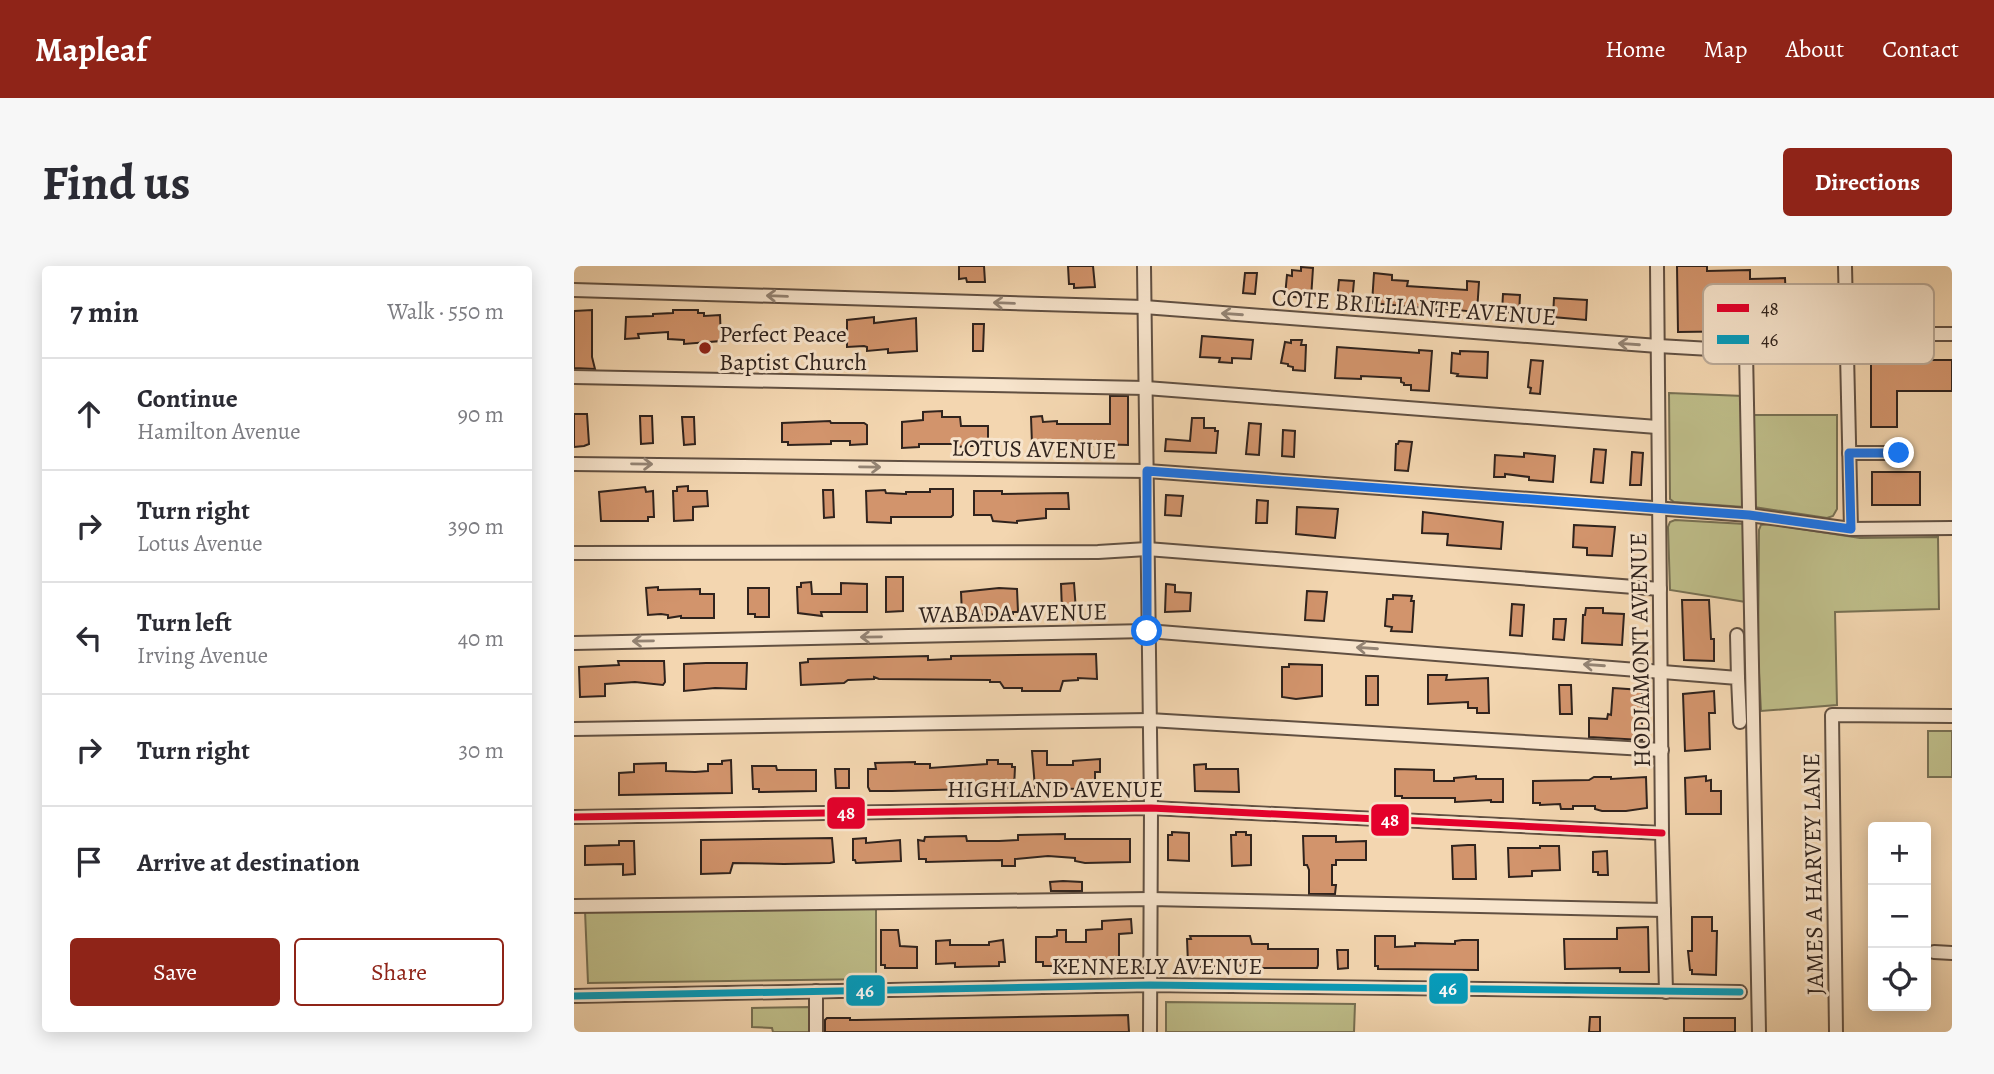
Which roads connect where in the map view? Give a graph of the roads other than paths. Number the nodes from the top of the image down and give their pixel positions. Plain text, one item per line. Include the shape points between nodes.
1 (1144, 266) edge
2 (1657, 266) edge
3 (1845, 266) edge
4 (1845, 284) edge
5 (574, 290) edge
6 (1144, 307) junction
7 (1934, 334) edge
8 (1952, 334) edge
9 (1658, 346) junction
10 (1703, 349) edge
11 (1746, 364) edge
12 (1847, 364) edge
13 (574, 377) edge
14 (1146, 388) junction
15 (1657, 427) junction
16 (1849, 453) junction
17 (1899, 453) dead end
18 (574, 464) edge
19 (1147, 471) junction
20 (1659, 508) junction
21 (1749, 515) junction
22 (1952, 528) edge
23 (1851, 529) junction
24 (1147, 549) junction
25 (574, 553) edge
26 (1660, 589) junction
27 (1147, 631) junction
28 (1737, 635) dead end
29 (574, 643) edge
30 (1662, 670) junction
31 (1738, 678) junction
32 (1952, 716) edge
33 (1149, 720) junction
34 (1740, 722) dead end
35 (574, 729) edge
36 (1662, 750) junction
37 (1151, 808) junction
38 (574, 817) edge
39 (1662, 832) junction
40 (1150, 899) junction
41 (574, 906) edge
42 (1664, 909) junction
43 (1934, 952) dead end
44 (1952, 953) edge
45 (1150, 985) junction
46 (816, 991) junction
47 (1666, 992) junction
48 (1740, 992) dead end
49 (574, 996) edge
50 (816, 1032) edge
51 (1150, 1032) edge
52 (1759, 1032) edge
53 (1836, 1032) edge

1 - 6 street
2 - 9 street, HODIAMONT AVENUE
3 - 4 street
6 -> 5 street, COTE BRILLIANTE AVENUE
9 -> 6 street, COTE BRILLIANTE AVENUE
6 - 14 street
7 - 8 street
9 - 10 street, COTE BRILLIANTE AVENUE
9 - 15 street, HODIAMONT AVENUE
11 - 21 street, COTE BRILLIANTE AVENUE
12 - 16 street
13 - 14 street
14 - 15 street
14 - 19 street
15 - 20 street, HODIAMONT AVENUE
16 - 17 street
16 - 23 street
18 -> 19 street, LOTUS AVENUE
19 - 20 street, LOTUS AVENUE
19 - 24 street
20 - 21 street, LOTUS AVENUE
20 - 26 street, HODIAMONT AVENUE
21 - 23 street, LOTUS AVENUE
21 - 52 street
22 - 23 street, LOTUS AVENUE
24 - 25 street
24 - 26 street
24 - 27 street
26 - 30 street, HODIAMONT AVENUE
27 -> 29 street, WABADA AVENUE
30 -> 27 street, WABADA AVENUE
27 - 33 street
28 - 31 street
30 - 31 street, WABADA AVENUE
30 - 36 street, HODIAMONT AVENUE
31 - 34 street
32 - 53 street, JAMES A HARVEY LANE via 1832,716
33 - 35 street
33 - 36 street
33 - 37 street
36 - 39 street, HODIAMONT AVENUE
37 - 38 street, HIGHLAND AVENUE
37 - 39 street, HIGHLAND AVENUE
37 - 40 street
39 - 42 street, HODIAMONT AVENUE
40 - 41 street
40 - 42 street
40 - 45 street
42 - 47 street, HODIAMONT AVENUE
43 - 44 street
45 - 46 street, KENNERLY AVENUE
45 - 47 street, KENNERLY AVENUE
45 - 51 street
46 - 49 street, KENNERLY AVENUE
46 - 50 street
47 - 48 street, KENNERLY AVENUE

